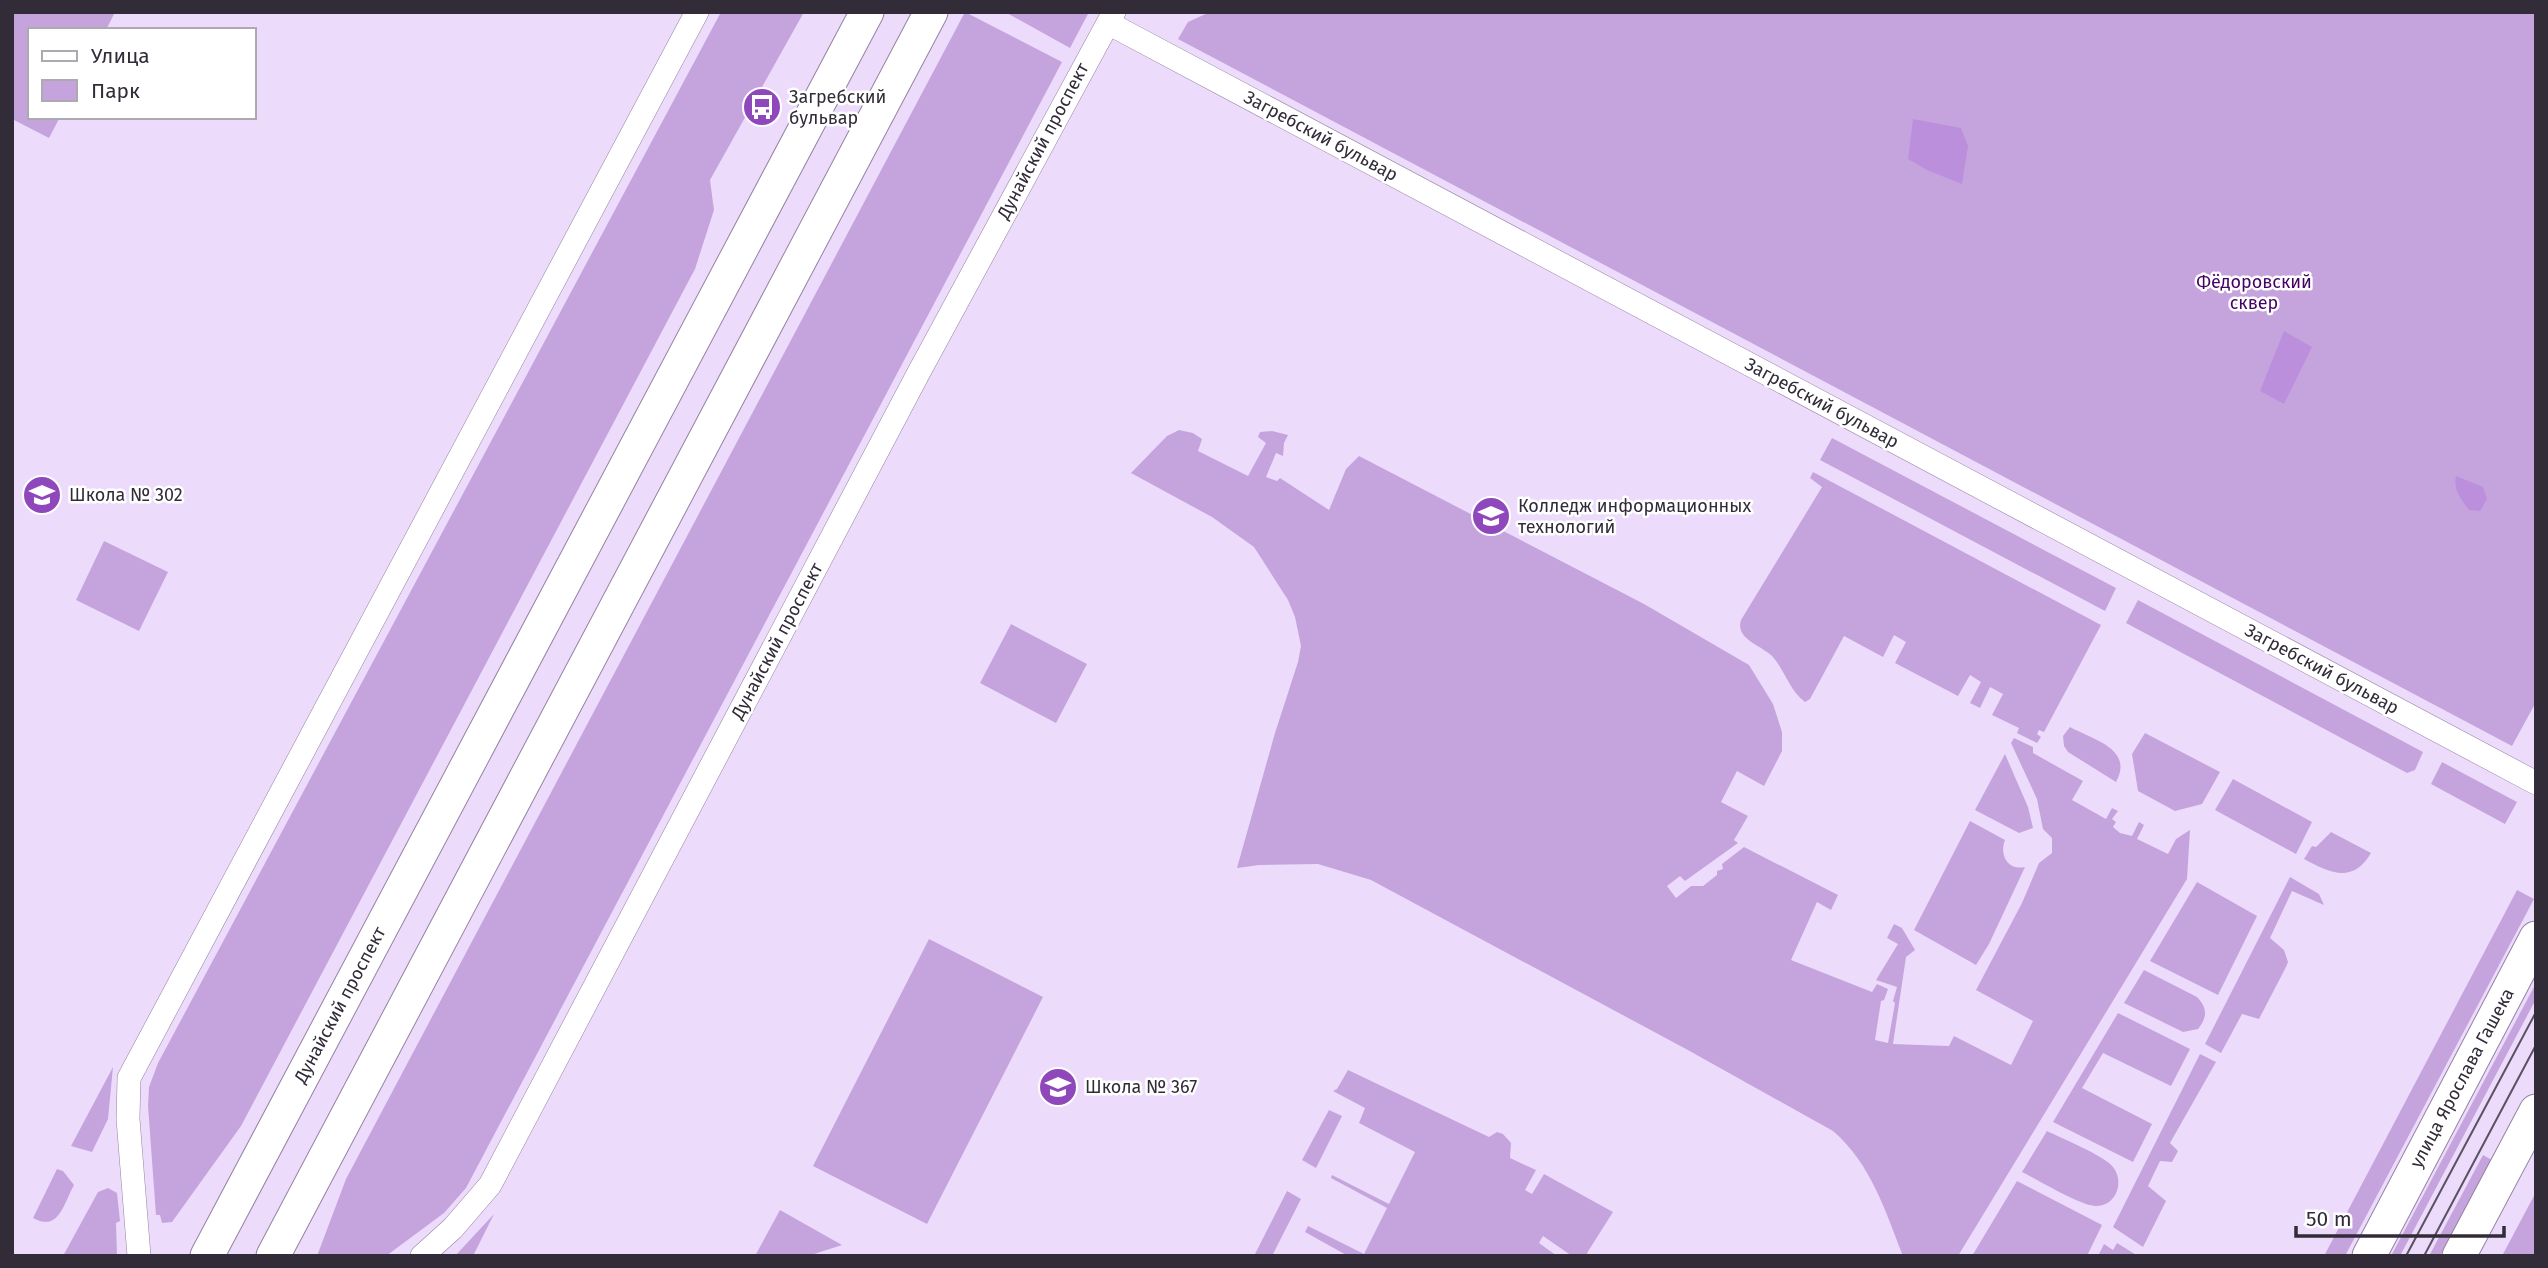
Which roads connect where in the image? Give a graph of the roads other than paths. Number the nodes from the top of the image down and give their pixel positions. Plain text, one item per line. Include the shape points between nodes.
1 (697, 12) edge
2 (867, 12) edge
3 (930, 12) edge
4 (1111, 17) edge
5 (2536, 783) edge
6 (2536, 938) edge
7 (2536, 1111) edge
8 (139, 1256) edge
9 (207, 1256) edge
10 (273, 1256) edge
11 (422, 1256) edge
12 (2369, 1256) edge
13 (2459, 1256) edge

1 - 8 street via 130,1078 128,1119
2 - 9 main road, Дунайский проспект
3 - 10 main road
4 - 5 street, Загребский бульвар
4 - 11 street, Дунайский проспект via 490,1185
6 - 12 main road, улица Ярослава Гашека
7 - 13 main road

